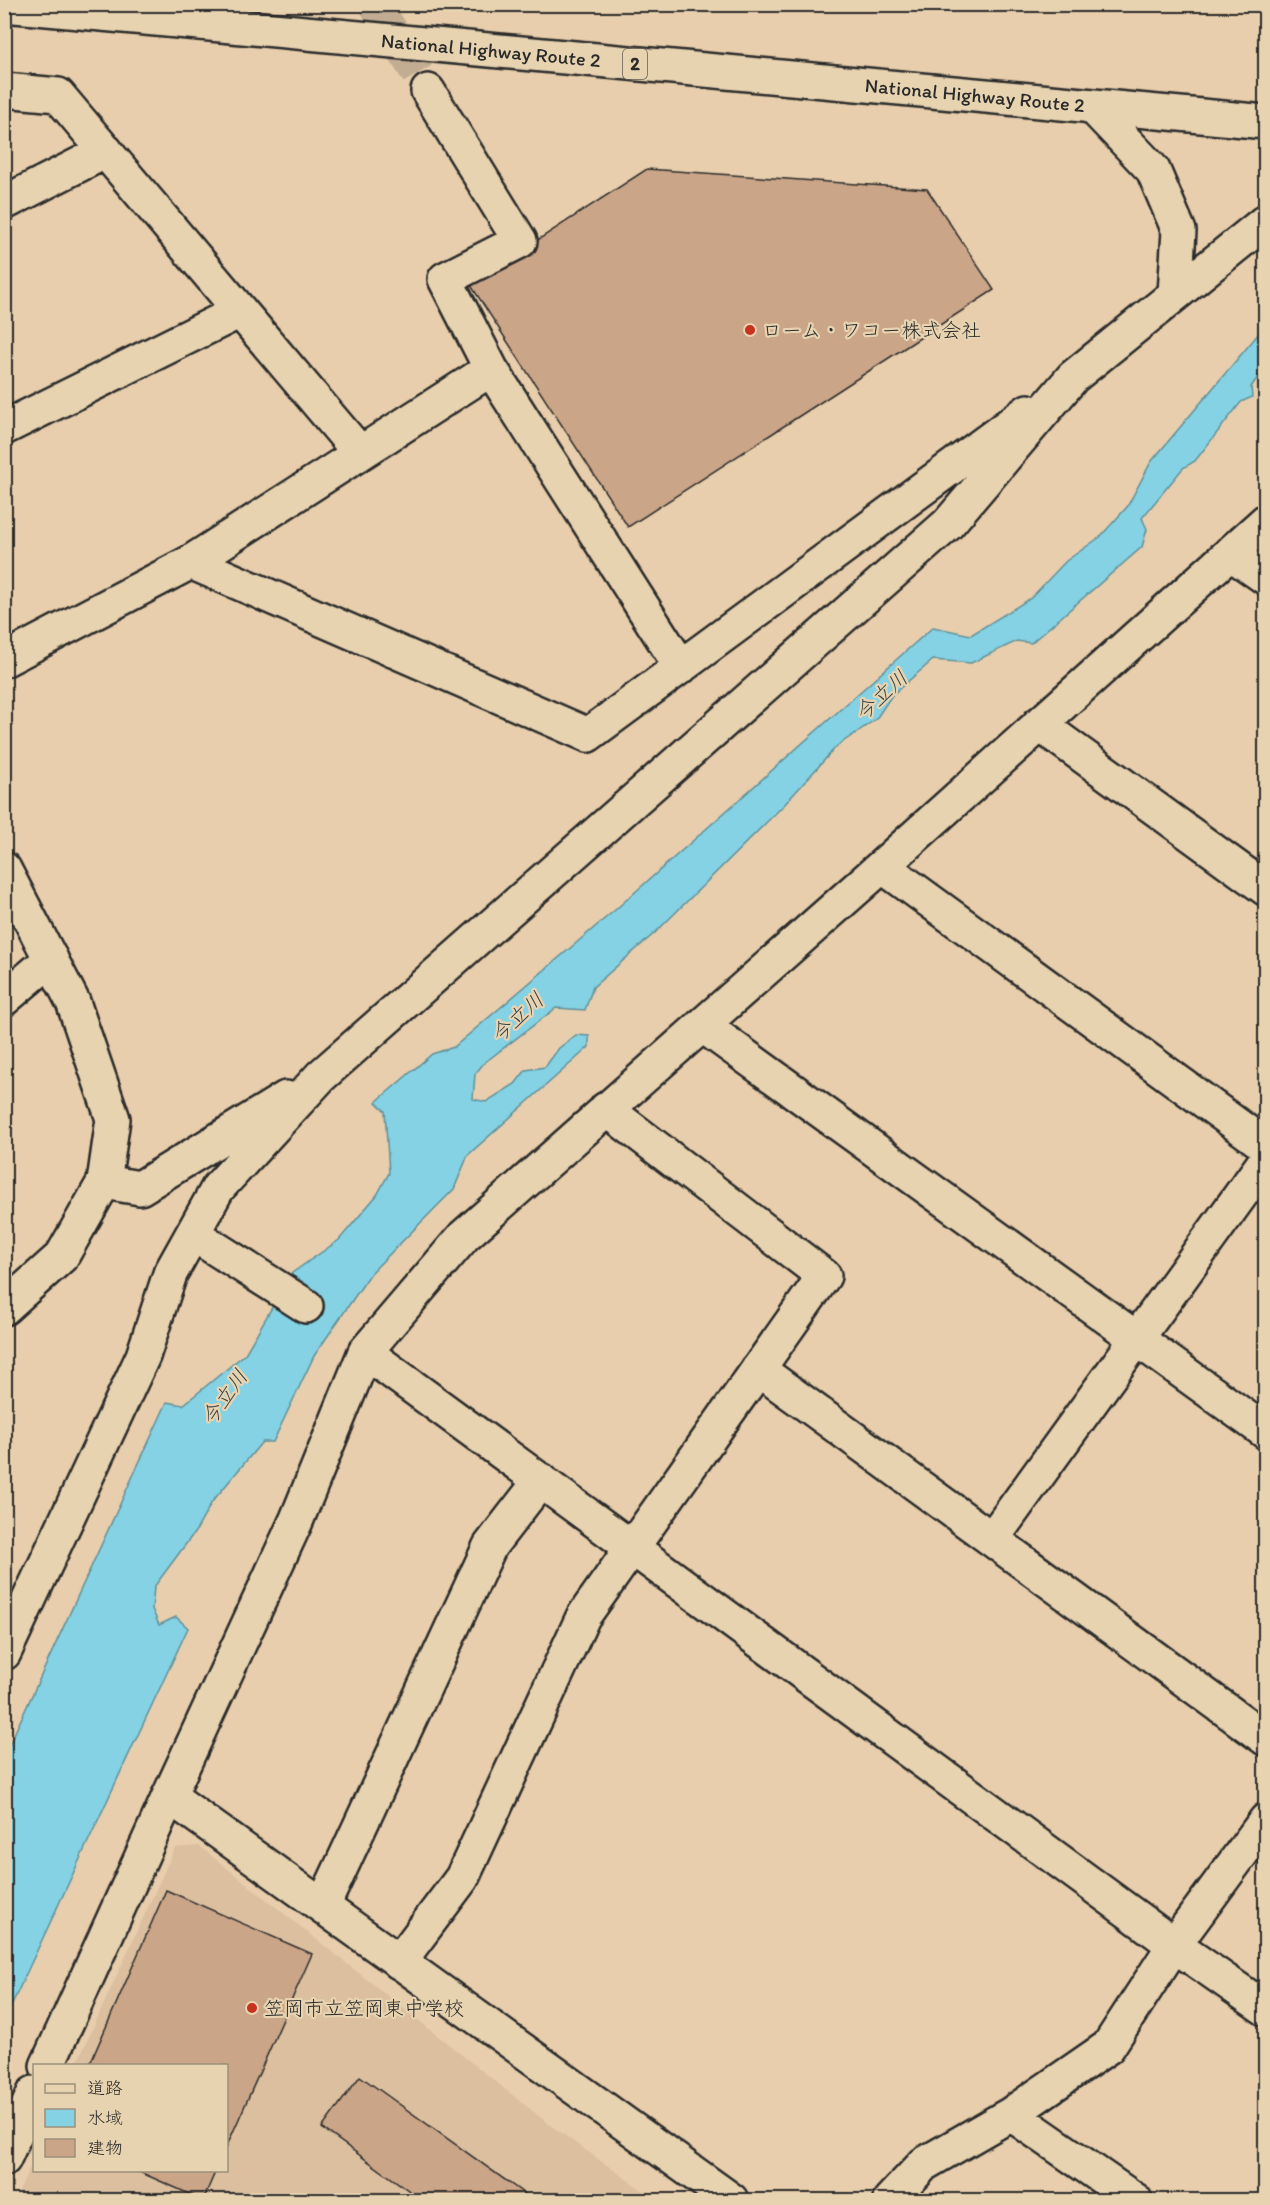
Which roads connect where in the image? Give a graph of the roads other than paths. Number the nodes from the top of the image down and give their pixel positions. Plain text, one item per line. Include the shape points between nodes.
1 (4, 5) edge
2 (4, 90) edge
3 (428, 91) tunnel mouth
4 (1092, 106) junction
5 (1266, 122) edge
6 (106, 151) junction
7 (4, 203) edge
8 (1266, 221) edge
9 (1175, 294) junction
10 (240, 311) junction
11 (491, 369) junction
12 (1073, 378) junction
13 (4, 428) edge
14 (360, 453) junction
15 (1266, 521) edge
16 (1230, 553) junction
17 (191, 562) junction
18 (1266, 578) edge
19 (4, 660) edge
20 (681, 667) junction
21 (1039, 724) junction
22 (882, 866) junction
23 (4, 869) edge
24 (1266, 889) edge
25 (51, 959) junction
26 (4, 999) edge
27 (702, 1025) junction
28 (321, 1076) junction
29 (606, 1110) junction
30 (1266, 1146) edge
31 (1266, 1160) edge
32 (104, 1182) junction
33 (203, 1240) junction
34 (306, 1305) dead end
35 (4, 1308) edge
36 (1137, 1339) junction
37 (365, 1352) junction
38 (758, 1369) junction
39 (1266, 1432) edge
40 (541, 1480) junction
41 (992, 1539) junction
42 (632, 1548) junction
43 (4, 1653) edge
44 (1266, 1739) edge
45 (169, 1796) junction
46 (1266, 1820) edge
47 (323, 1906) junction
48 (1174, 1945) junction
49 (399, 1962) junction
50 (1266, 2009) edge
51 (48, 2064) edge
52 (33, 2095) edge
53 (1011, 2114) junction
54 (4, 2159) edge
55 (731, 2200) edge
56 (890, 2200) edge
57 (1135, 2200) edge

1 - 4 main road, National Highway Route 2 / 2
2 - 6 main road via 58,95
3 - 11 main road via 520,241 445,279
4 - 5 main road, National Highway Route 2 / 2
4 - 9 main road via 1157,179 1179,231
6 - 7 main road
6 - 10 main road
8 - 9 main road
9 - 12 main road
10 - 13 main road
10 - 14 main road
11 - 14 main road
11 - 20 main road
12 - 20 main road
12 - 28 main road via 948,524
14 - 17 main road
15 - 16 main road
16 - 18 main road
16 - 21 main road
17 - 19 main road
17 - 20 main road via 588,735
21 - 22 main road
21 - 24 main road
22 - 27 main road
22 - 30 main road
23 - 25 main road
25 - 26 main road
25 - 32 main road via 73,1002 113,1119
27 - 29 main road
27 - 36 main road
28 - 32 main road via 140,1188
28 - 33 main road via 218,1188
29 - 37 main road via 464,1236
29 - 38 main road via 824,1275
31 - 36 main road
32 - 35 main road via 62,1256
33 - 34 main road
33 - 43 main road via 170,1275 143,1356
36 - 39 main road
36 - 41 main road
37 - 40 main road
37 - 45 main road via 297,1519
38 - 41 main road
38 - 42 main road
40 - 42 main road
40 - 47 main road via 490,1546
41 - 44 main road
42 - 48 main road
42 - 49 main road via 583,1617 462,1878
45 - 47 main road
45 - 51 main road
46 - 48 main road
47 - 49 main road
48 - 50 main road
48 - 53 main road via 1108,2047
49 - 55 main road
52 - 54 main road
53 - 56 main road via 924,2164
53 - 57 main road

